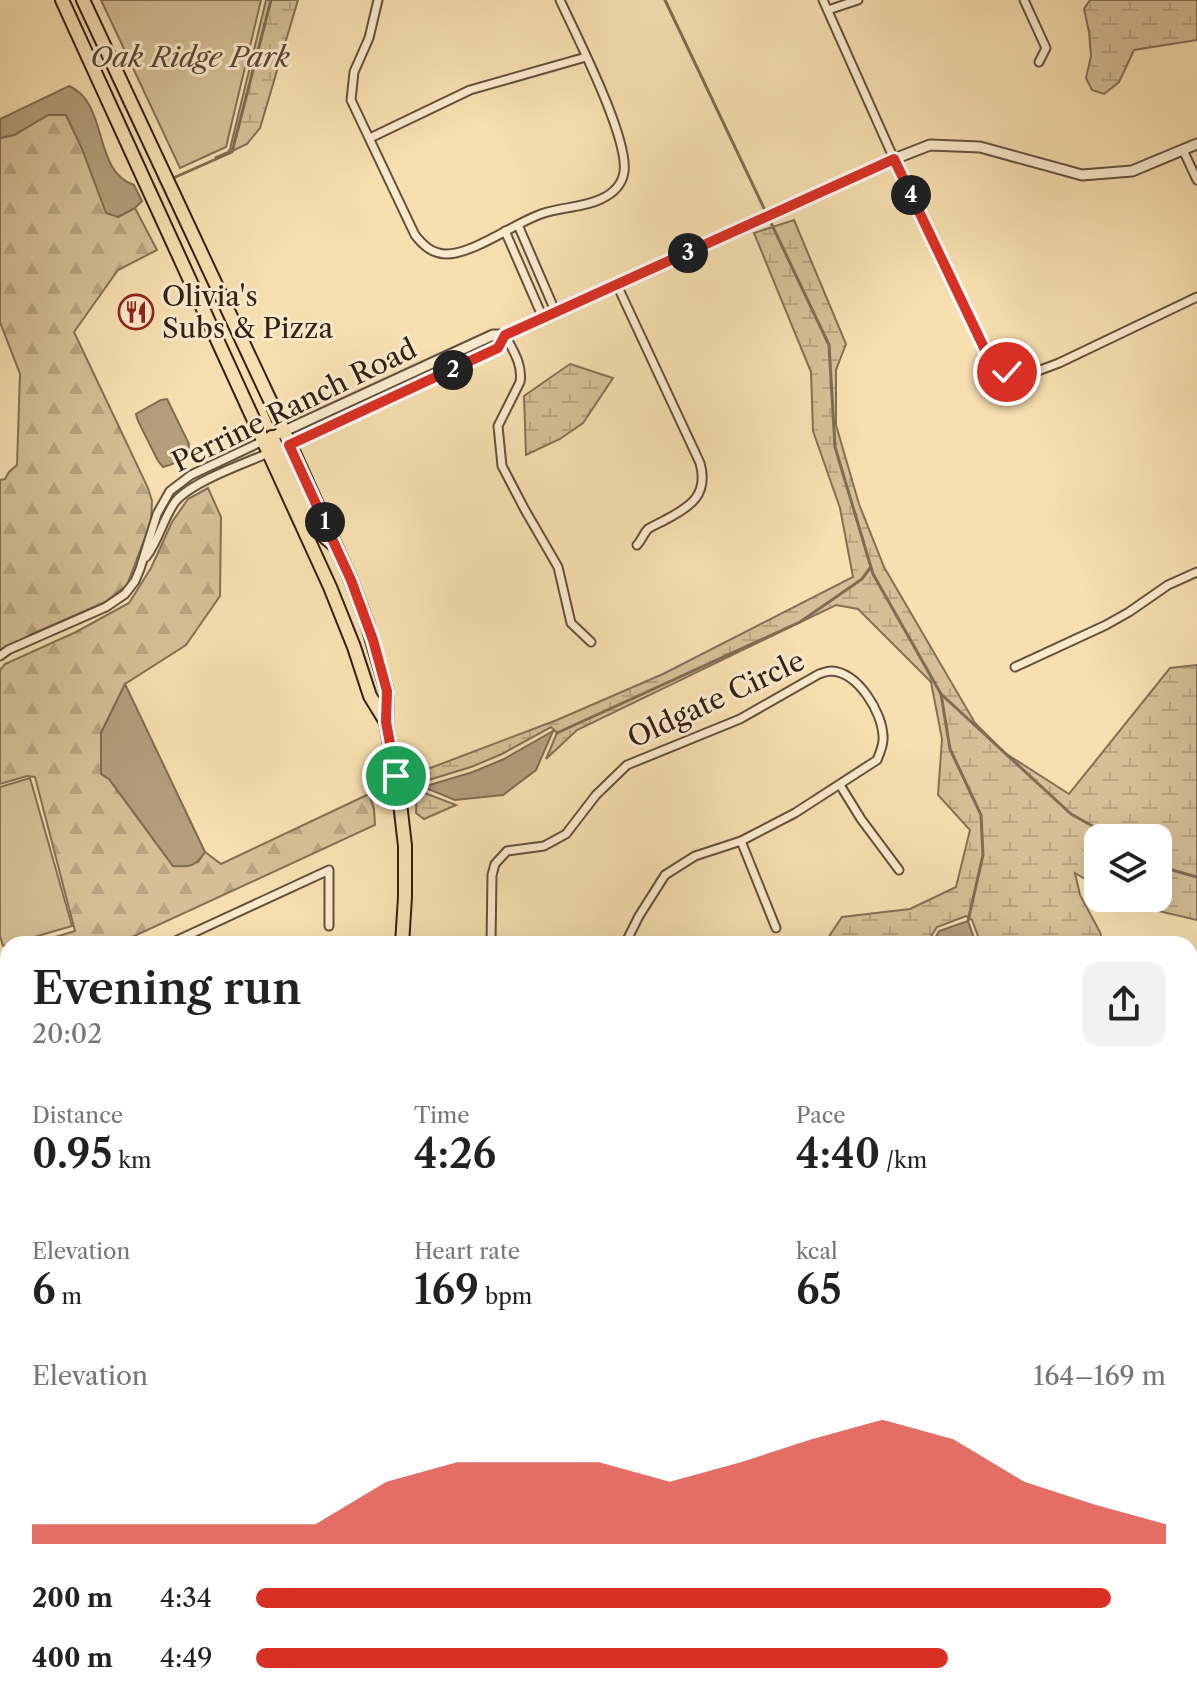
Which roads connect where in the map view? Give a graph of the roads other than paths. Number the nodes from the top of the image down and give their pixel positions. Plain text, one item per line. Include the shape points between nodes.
1 (62, 0) edge
2 (83, 0) edge
3 (378, 0) edge
4 (560, 0) edge
5 (823, 0) edge
6 (858, 0) edge
7 (1024, 0) edge
8 (828, 10) junction
9 (586, 57) junction
10 (1039, 62) dead end
11 (370, 138) junction
12 (1197, 144) edge
13 (1183, 150) junction
14 (894, 159) junction
15 (1197, 180) edge
16 (157, 206) junction
17 (518, 225) junction
18 (505, 231) junction
19 (190, 233) junction
20 (617, 285) junction
21 (1197, 297) edge
22 (556, 313) junction
23 (543, 318) junction
24 (505, 335) junction
25 (276, 443) junction
26 (637, 545) dead end
27 (144, 559) junction
28 (1197, 572) edge
29 (591, 642) dead end
30 (0, 656) edge
31 (1015, 667) dead end
32 (386, 722) junction
33 (840, 785) junction
34 (741, 841) junction
35 (899, 870) dead end
36 (329, 926) dead end
37 (776, 928) dead end
38 (189, 935) edge
39 (403, 936) edge
40 (491, 936) edge
41 (629, 936) edge

1 - 16 main road
2 - 19 main road
3 - 11 street via 354,72 351,100
4 - 9 street
5 - 8 street
6 - 8 street
7 - 10 street via 1046,48
8 - 14 street
9 - 11 street via 470,90
9 - 17 street via 623,151 624,173 617,189 601,199
11 - 18 street via 425,248 445,254 466,250
12 - 13 street, Perrine Ranch Road
13 - 14 street, Perrine Ranch Road via 1132,171 1082,175 980,147 930,145
13 - 15 street
14 - 20 street, Perrine Ranch Road
14 - 21 street via 987,354 1007,372 1033,373
16 - 19 main road via 175,226
16 - 25 main road
17 - 18 street
17 - 22 street
18 - 23 street
19 - 25 main road
20 - 22 street, Perrine Ranch Road
20 - 26 street via 703,474 696,499 648,529
22 - 23 street, Perrine Ranch Road
23 - 24 street, Perrine Ranch Road
24 - 25 street, Perrine Ranch Road via 493,335
24 - 25 street, Perrine Ranch Road via 498,348
24 - 29 street via 521,376 498,426 502,466 558,567 571,623
25 - 27 street, Perrine Ranch Road via 179,498
25 - 27 street, Perrine Ranch Road via 191,475 170,491
25 - 32 main road via 370,696
25 - 32 main road via 314,526 336,546 361,605 387,691
27 - 30 street, Perrine Ranch Road via 131,588 116,601
28 - 31 street via 1106,625
32 - 39 main road via 405,846
33 - 34 street, Oldgate Circle
33 - 35 street
33 - 40 street, Oldgate Circle via 877,760 884,739 881,720 858,683 831,671 740,719 627,765 566,834 544,846 507,851 492,875
34 - 37 street
34 - 41 street, Oldgate Circle via 695,856 665,875
36 - 38 street via 329,870

